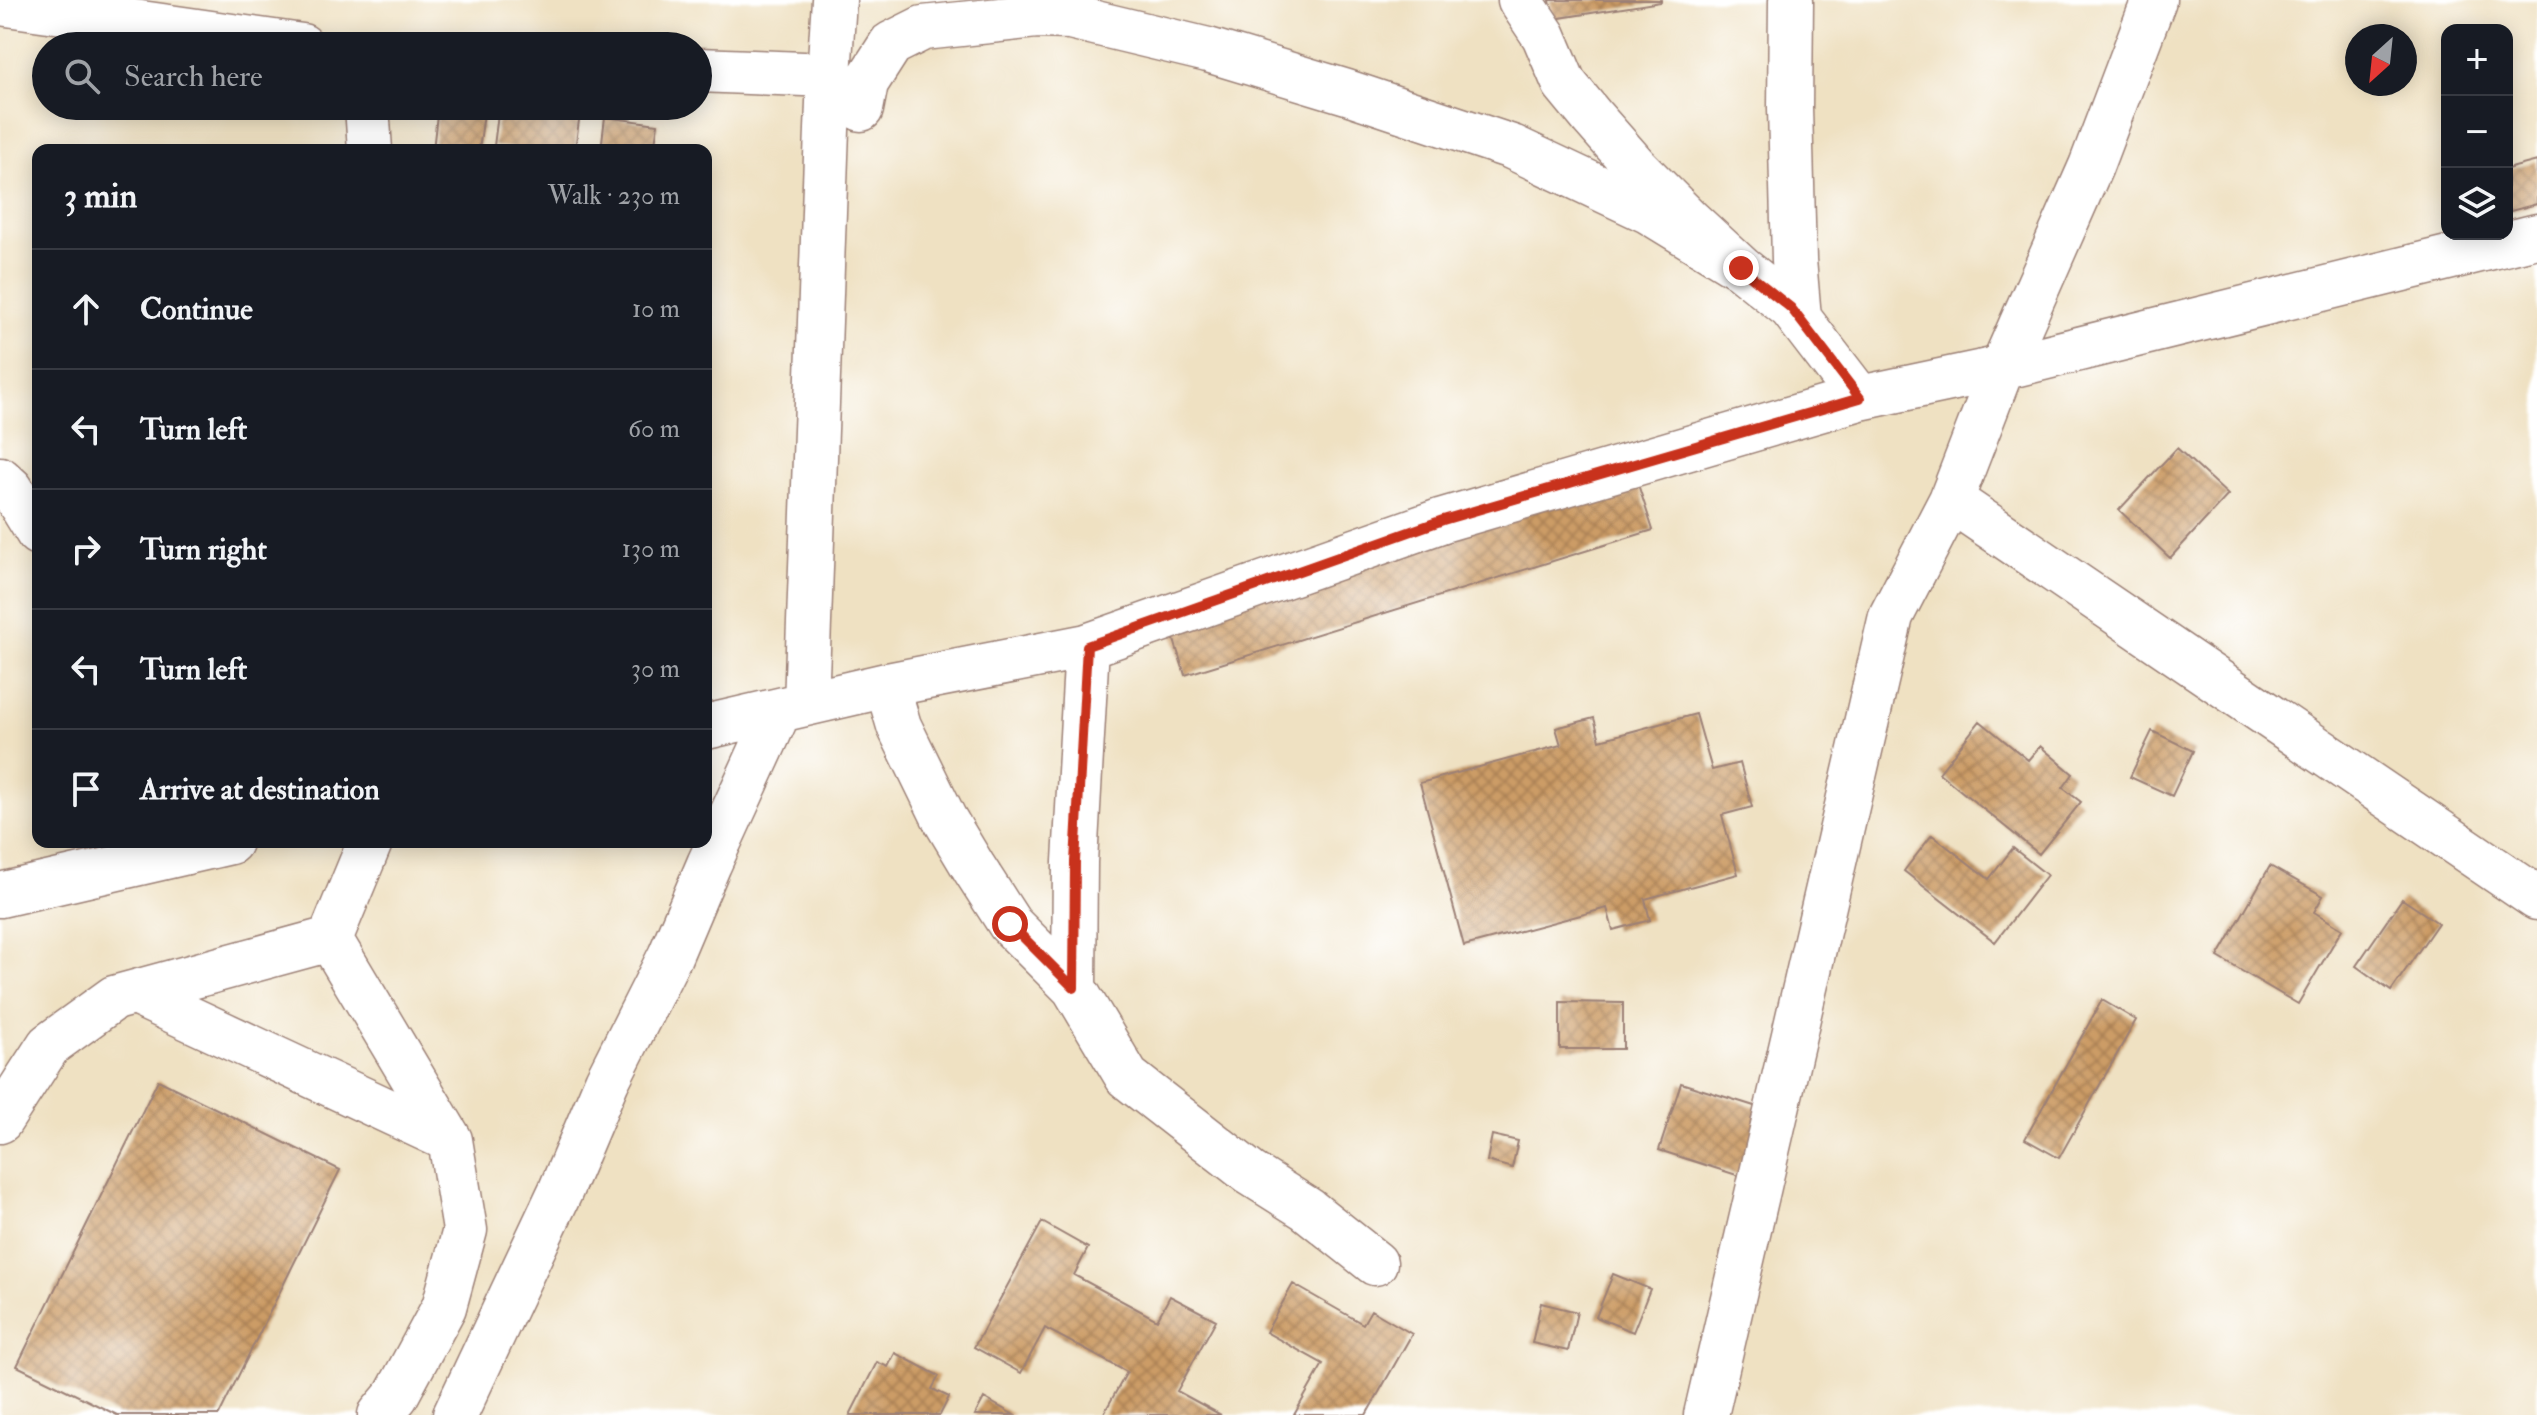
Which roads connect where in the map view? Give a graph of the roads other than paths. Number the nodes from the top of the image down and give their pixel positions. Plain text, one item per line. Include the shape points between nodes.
1 (834, 0) edge
2 (1520, 0) edge
3 (1791, 0) edge
4 (2154, 0) edge
5 (0, 3) edge
6 (204, 32) edge
7 (712, 71) edge
8 (829, 75) junction
9 (368, 120) edge
10 (370, 144) edge
11 (2537, 236) edge
12 (1741, 268) junction
13 (1799, 318) junction
14 (2002, 368) junction
15 (1860, 398) junction
16 (0, 479) edge
17 (1951, 500) junction
18 (32, 523) edge
19 (1087, 646) junction
20 (887, 685) junction
21 (792, 708) junction
22 (712, 726) edge
23 (204, 848) edge
24 (368, 848) edge
25 (0, 895) edge
26 (2537, 898) edge
27 (330, 939) junction
28 (1074, 988) junction
29 (135, 993) junction
30 (0, 1121) edge
31 (450, 1140) junction
32 (1375, 1263) dead end
33 (380, 1415) edge
34 (455, 1415) edge
35 (1706, 1415) edge

1 - 8 street
2 - 12 street via 1544,36 1564,83 1635,166
3 - 13 street
4 - 14 street via 2091,166
5 - 6 street
7 - 8 street
8 - 12 street via 861,109 866,83 891,44 923,28 1070,17 1208,50 1512,147 1648,211
8 - 21 street
9 - 10 street
11 - 14 street
12 - 13 street
13 - 15 street
14 - 15 street
14 - 17 street
15 - 19 street via 1443,520
16 - 18 street
17 - 26 street
17 - 35 street via 1891,616
19 - 20 street
19 - 28 street
20 - 21 street
20 - 28 street via 899,726 974,868 1010,924
21 - 22 street
21 - 34 street via 709,864
23 - 25 street
24 - 27 street
27 - 29 street
27 - 31 street
28 - 32 street via 1127,1077
29 - 30 street via 114,998 49,1045
29 - 31 street
31 - 33 street via 465,1230 444,1307 396,1396

